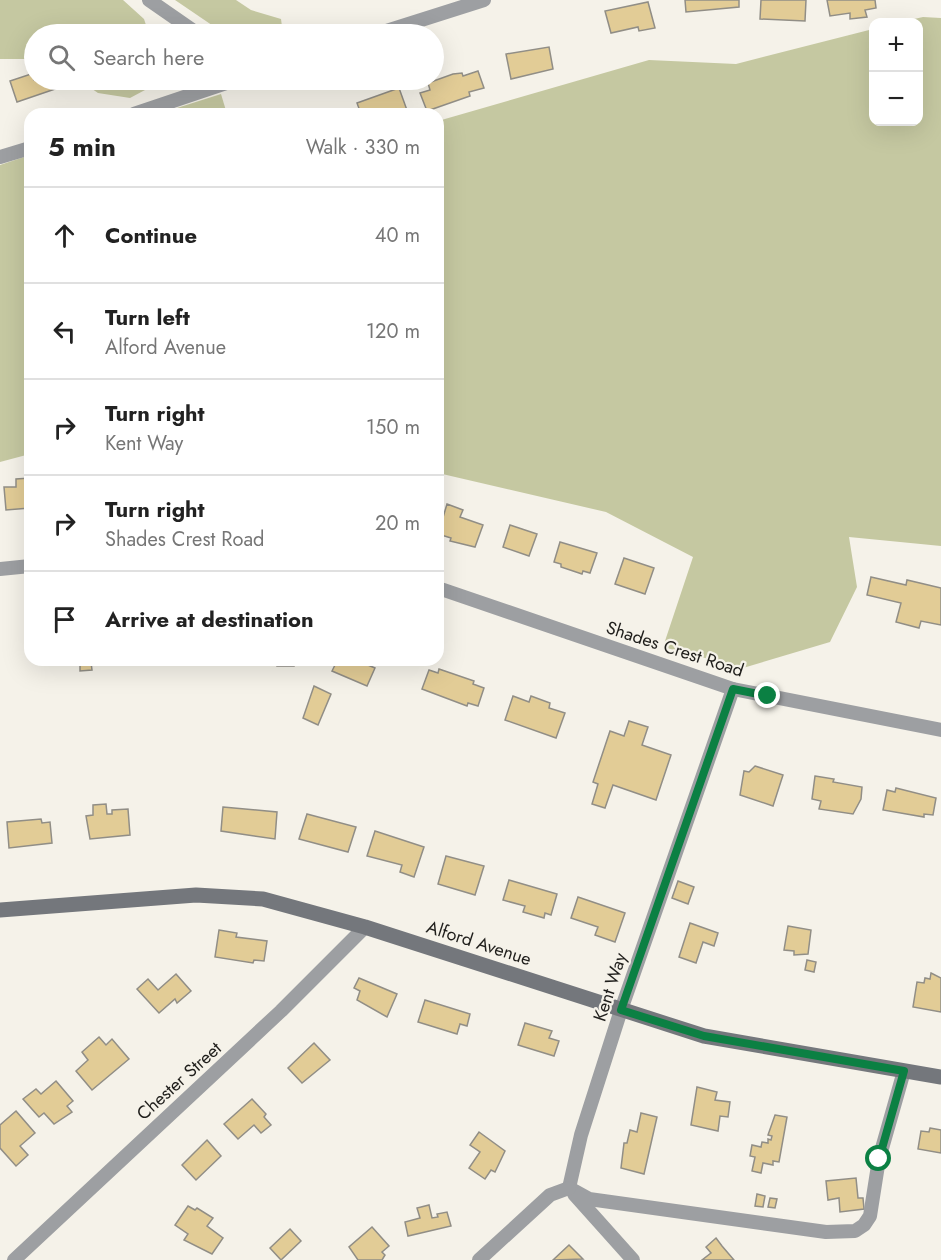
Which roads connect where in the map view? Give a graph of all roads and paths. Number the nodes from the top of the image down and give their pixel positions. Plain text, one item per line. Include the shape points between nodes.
1 (149, 0) edge
2 (484, 0) edge
3 (184, 24) edge
4 (408, 24) edge
5 (205, 90) edge
6 (152, 108) edge
7 (24, 149) edge
8 (0, 157) edge
9 (24, 567) edge
10 (0, 569) edge
11 (444, 590) edge
12 (733, 689) junction
13 (941, 730) edge
14 (0, 910) edge
15 (365, 927) junction
16 (621, 1010) junction
17 (904, 1071) junction
18 (941, 1077) edge
19 (569, 1188) junction
20 (14, 1260) edge
21 (479, 1260) edge
22 (633, 1260) edge

1 - 3 street
2 - 4 street
5 - 6 street
7 - 8 street
9 - 10 street
11 - 12 street, Shades Crest Road
12 - 13 street, Shades Crest Road
12 - 16 street, Kent Way
14 - 15 street, Alford Avenue via 148,897 231,896 295,906
15 - 16 street, Alford Avenue
15 - 20 street, Chester Street via 281,1011
16 - 17 street, Alford Avenue via 704,1036
16 - 19 street, Kent Way via 581,1136
17 - 18 street, Alford Avenue
17 - 19 street via 879,1159 870,1216 855,1231 826,1232 589,1199
19 - 21 street via 550,1195
19 - 22 street

